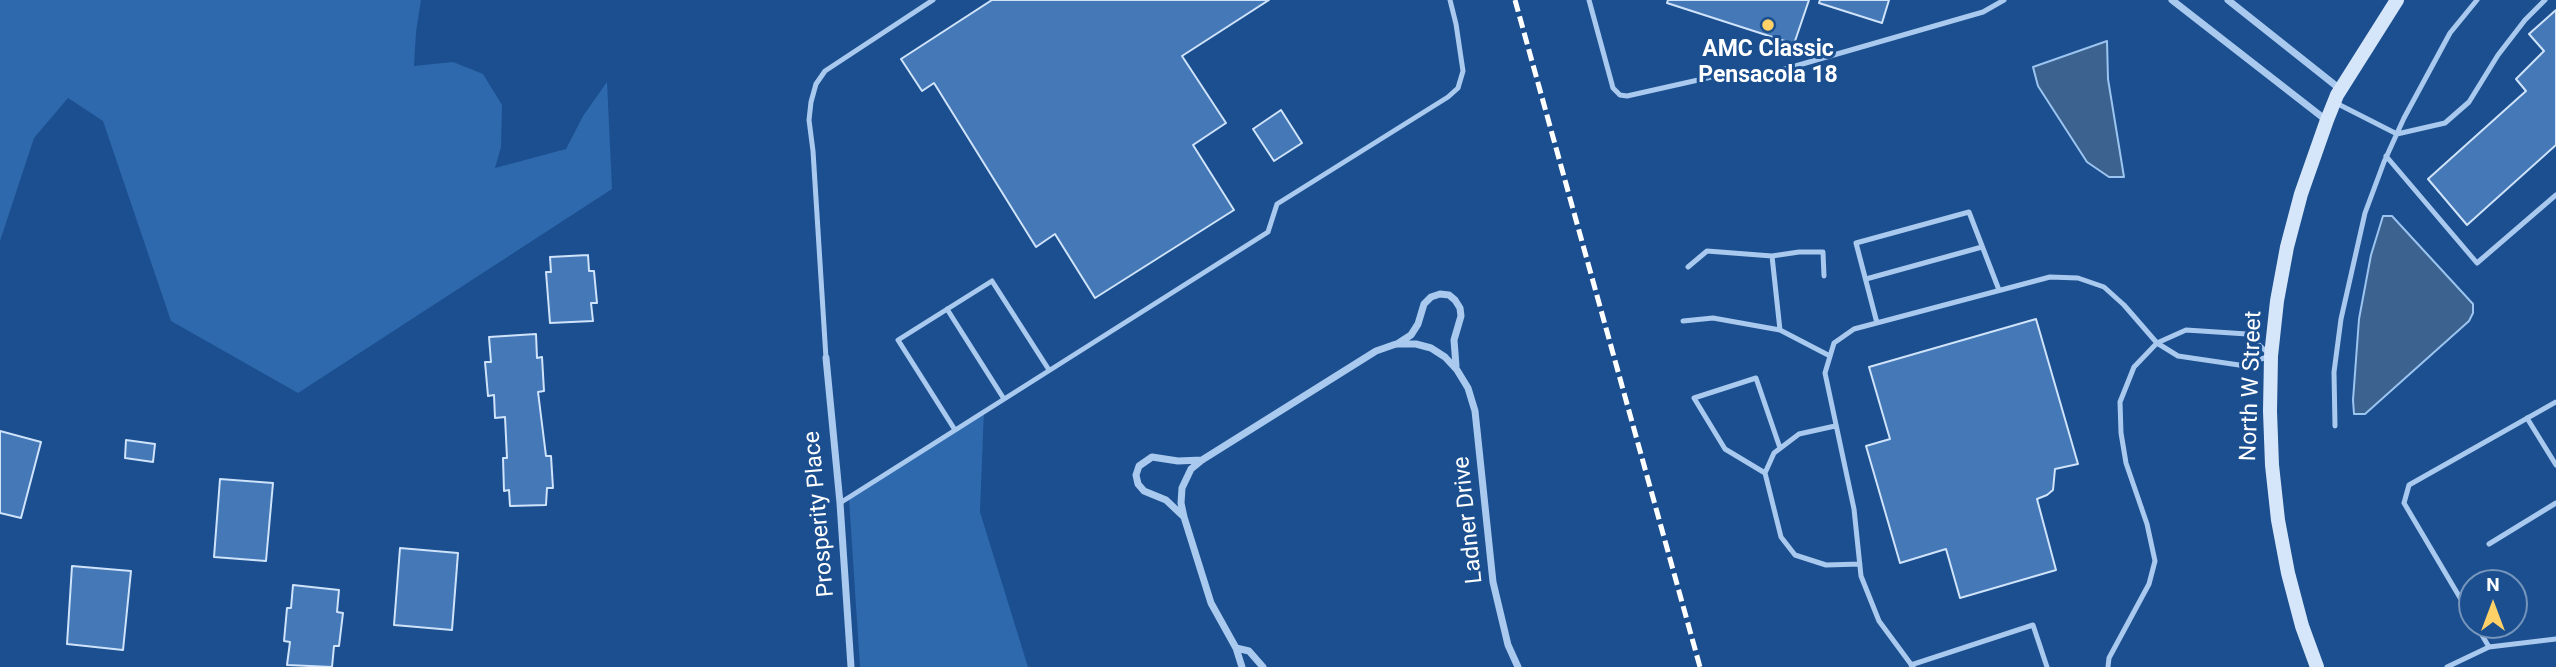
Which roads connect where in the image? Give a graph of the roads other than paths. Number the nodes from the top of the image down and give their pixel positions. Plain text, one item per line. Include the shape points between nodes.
1 (933, 0) edge
2 (1450, 0) edge
3 (1588, 0) edge
4 (2004, 0) edge
5 (2172, 0) edge
6 (2228, 0) edge
7 (2397, 0) edge
8 (2476, 0) edge
9 (2545, 0) edge
10 (2338, 96) junction
11 (2327, 120) junction
12 (2397, 134) junction
13 (2386, 156) junction
14 (2556, 195) edge
15 (1982, 247) junction
16 (1772, 256) junction
17 (1688, 267) dead end
18 (1824, 276) dead end
19 (1866, 279) junction
20 (1999, 290) junction
21 (947, 309) junction
22 (1683, 321) dead end
23 (1877, 323) junction
24 (1780, 330) junction
25 (2157, 343) junction
26 (1396, 344) junction
27 (1830, 356) junction
28 (2272, 356) junction
29 (826, 358) joint
30 (1049, 370) junction
31 (1457, 370) junction
32 (1004, 399) junction
33 (2556, 401) edge
34 (2527, 418) junction
35 (1835, 426) junction
36 (2335, 426) dead end
37 (955, 430) junction
38 (1780, 448) junction
39 (1202, 460) junction
40 (2556, 465) edge
41 (1765, 473) junction
42 (840, 503) junction
43 (2556, 503) edge
44 (1184, 517) junction
45 (2489, 544) dead end
46 (1860, 564) junction
47 (2458, 594) edge
48 (2484, 639) edge
49 (2556, 639) edge
50 (2489, 647) junction
51 (1236, 648) junction
52 (1912, 666) edge
53 (851, 667) edge
54 (1242, 667) edge
55 (1263, 667) edge
56 (1518, 667) edge
57 (2048, 667) edge
58 (2108, 667) edge
59 (2317, 667) edge
60 (2447, 667) edge

1 - 29 lane via 825,71 816,84 809,120
2 - 30 lane via 1464,71 1458,88 1277,204 1268,232
3 - 4 lane via 1613,88 1627,96 1716,76 1771,73 1983,12
5 - 11 street
6 - 10 street
7 - 10 main road, North W Street
8 - 12 lane via 2450,33
9 - 12 lane via 2505,46 2469,102 2445,123
10 - 11 main road, North W Street
10 - 12 lane
11 - 28 main road, North W Street via 2287,247
12 - 13 lane
13 - 14 lane via 2477,263
13 - 36 lane via 2365,213 2343,308 2334,372
15 - 19 lane
15 - 19 lane via 1969,212 1856,243
15 - 20 lane
16 - 17 lane via 1707,251
16 - 18 lane via 1824,252
16 - 24 lane
19 - 23 lane
20 - 23 lane
20 - 25 lane via 2050,277 2078,278 2104,287
21 - 30 lane via 992,281
21 - 32 lane
21 - 37 lane via 898,340
22 - 24 lane via 1713,318
23 - 27 lane via 1854,329 1834,343
24 - 27 lane
25 - 28 lane via 2178,356 2239,365
25 - 28 lane via 2186,330 2247,334
25 - 58 lane via 2134,367 2120,402 2126,463 2155,561 2149,584
26 - 31 street, Ladner Drive via 1431,348
26 - 31 street, Ladner Drive via 1411,335 1424,303 1440,294 1449,295 1461,316 1454,340
26 - 39 street, Ladner Drive via 1364,357
27 - 35 lane via 1825,373
28 - 59 main road, North W Street via 2270,411 2278,520 2302,626
29 - 42 street, Prosperity Place
30 - 32 lane
31 - 56 street, Ladner Drive via 1475,411 1493,582
32 - 37 lane
33 - 34 lane
34 - 40 lane
34 - 47 lane via 2409,485 2404,503
35 - 38 lane via 1799,434
35 - 46 lane via 1854,509
37 - 42 lane
38 - 41 lane
38 - 41 lane via 1756,378 1694,398 1725,449
39 - 44 street via 1191,469 1182,488
39 - 44 street via 1152,457 1139,466 1136,475 1144,491 1166,500
41 - 46 lane via 1781,537 1795,555 1826,565
42 - 53 street, Prosperity Place
43 - 45 lane
44 - 51 street via 1211,603
46 - 52 lane via 1879,621
48 - 50 lane
49 - 50 lane
50 - 60 lane
51 - 54 street
51 - 55 street via 1249,651
52 - 57 lane via 2033,625

